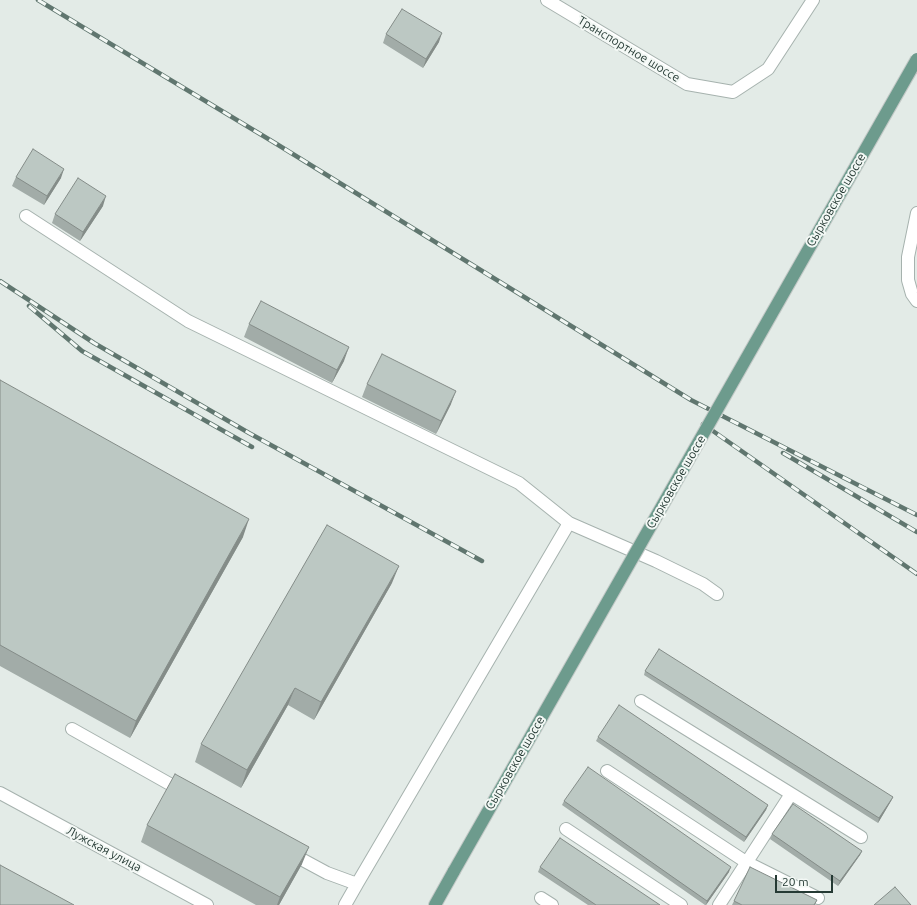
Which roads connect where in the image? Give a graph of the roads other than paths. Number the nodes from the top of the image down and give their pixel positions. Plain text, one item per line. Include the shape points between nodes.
1 (547, 0) edge
2 (813, 0) edge
3 (917, 59) edge
4 (917, 213) edge
5 (26, 216) dead end
6 (917, 301) edge
7 (569, 523) junction
8 (717, 594) dead end
9 (641, 700) dead end
10 (72, 729) dead end
11 (607, 771) dead end
12 (0, 793) edge
13 (791, 794) junction
14 (196, 799) edge
15 (566, 829) dead end
16 (861, 837) dead end
17 (279, 846) edge
18 (746, 862) junction
19 (357, 884) junction
20 (540, 898) dead end
21 (818, 898) dead end
22 (207, 905) edge
23 (345, 905) edge
24 (435, 905) edge
25 (552, 905) edge
26 (681, 905) edge
27 (719, 905) edge

1 - 2 street, Транспортное шоссе via 687,84 733,92 768,70
3 - 24 main road, Сырковское шоссе, bridge
4 - 6 street via 908,257 908,280
5 - 7 street via 188,321 519,483
7 - 8 street via 656,561 703,584
7 - 19 street
9 - 13 street
10 - 14 street
11 - 18 street
12 - 22 street, Лужская улица
13 - 16 street
13 - 18 street
15 - 26 street
17 - 19 street via 327,874
18 - 21 street
18 - 27 street
19 - 23 street
20 - 25 street

